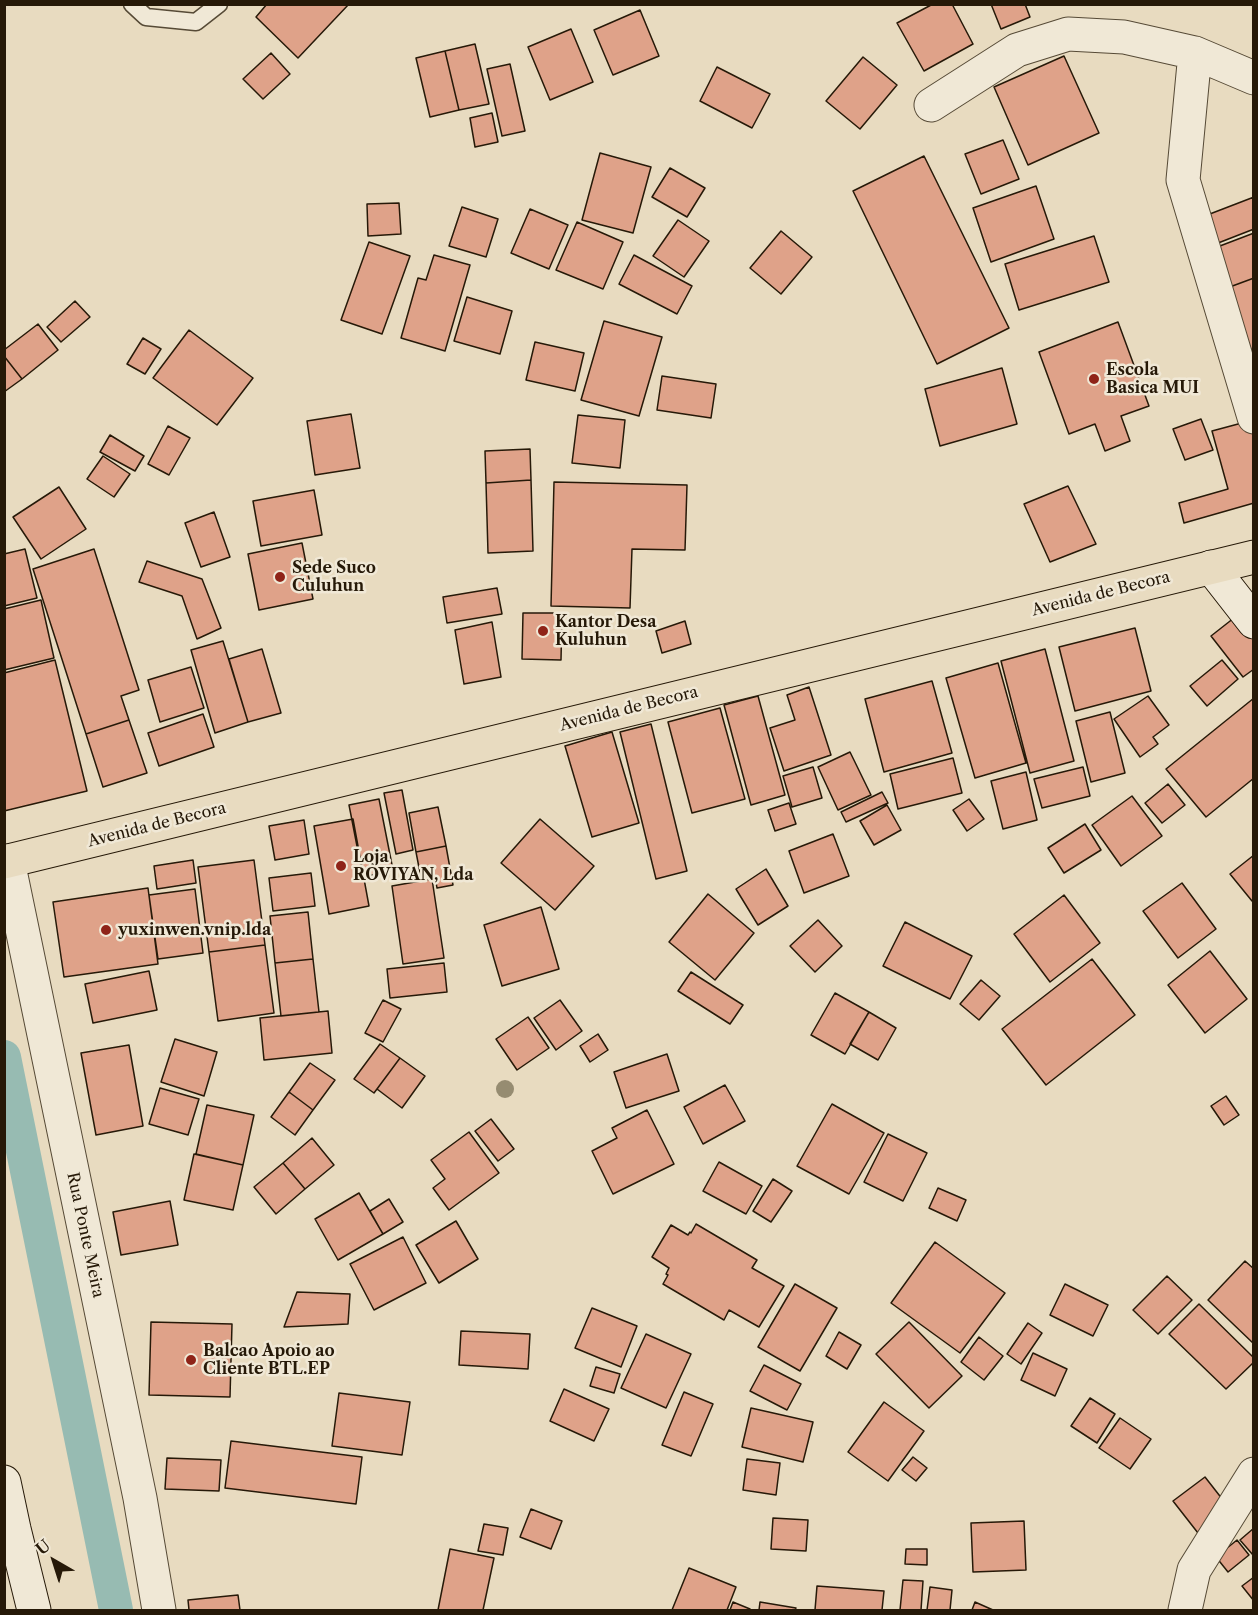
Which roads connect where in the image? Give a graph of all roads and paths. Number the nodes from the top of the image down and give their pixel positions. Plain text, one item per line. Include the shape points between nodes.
1 (132, 4) edge
2 (219, 4) edge
3 (1195, 53) junction
4 (1254, 78) edge
5 (931, 105) dead end
6 (1254, 417) edge
7 (1254, 557) edge
8 (1211, 567) junction
9 (1254, 622) edge
10 (6, 862) edge
11 (1254, 1474) edge
12 (4, 1482) edge
13 (9, 1530) edge
14 (34, 1611) edge
15 (159, 1611) edge
16 (1185, 1611) edge

1 - 2 lane via 146,17 196,22
3 - 4 street
3 - 5 street via 1124,37 1068,34 1017,50
3 - 6 street via 1183,180
7 - 8 main road, Avenida de Becora
8 - 9 street
8 - 10 main road, Avenida de Becora
10 - 15 street, Rua Ponte Meira via 140,1498
11 - 16 street via 1194,1570
12 - 13 street
13 - 14 street

